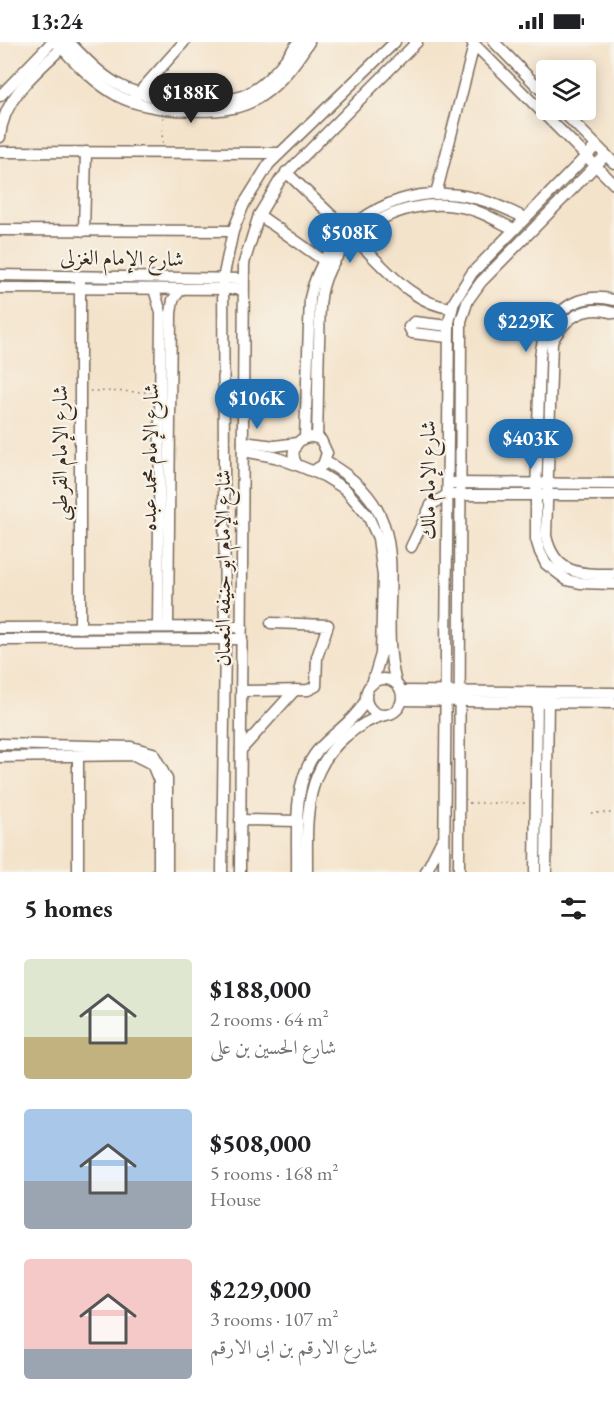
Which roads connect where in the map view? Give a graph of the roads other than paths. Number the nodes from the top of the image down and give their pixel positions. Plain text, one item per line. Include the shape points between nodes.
1 (52, 42) edge
2 (184, 42) edge
3 (298, 42) edge
4 (309, 42) edge
5 (395, 42) edge
6 (417, 42) edge
7 (494, 42) edge
8 (64, 43) edge
9 (473, 43) edge
10 (536, 85) edge
11 (0, 96) edge
12 (135, 97) junction
13 (160, 104) junction
14 (2, 115) edge
15 (571, 120) edge
16 (0, 137) edge
17 (596, 146) junction
18 (0, 152) edge
19 (86, 152) junction
20 (280, 153) junction
21 (586, 156) junction
22 (610, 159) edge
23 (596, 166) junction
24 (286, 172) junction
25 (614, 183) edge
26 (436, 194) junction
27 (259, 215) junction
28 (525, 218) junction
29 (514, 229) junction
30 (0, 230) edge
31 (84, 231) junction
32 (233, 231) junction
33 (351, 234) junction
34 (323, 260) junction
35 (0, 275) edge
36 (80, 283) junction
37 (223, 284) junction
38 (243, 284) junction
39 (0, 288) edge
40 (154, 289) junction
41 (181, 289) junction
42 (614, 300) edge
43 (452, 308) junction
44 (614, 313) edge
45 (544, 386) junction
46 (317, 438) junction
47 (301, 440) junction
48 (243, 447) junction
49 (326, 462) junction
50 (297, 465) junction
51 (313, 471) junction
52 (164, 482) junction
53 (447, 483) junction
54 (460, 483) junction
55 (542, 484) junction
56 (614, 484) edge
57 (447, 495) junction
58 (459, 495) junction
59 (614, 495) edge
60 (542, 496) junction
61 (411, 547) dead end
62 (614, 574) edge
63 (614, 584) edge
64 (271, 623) dead end
65 (163, 627) junction
66 (225, 627) junction
67 (242, 627) junction
68 (0, 628) edge
69 (80, 628) junction
70 (242, 639) junction
71 (0, 640) edge
72 (225, 640) junction
73 (372, 684) junction
74 (295, 690) junction
75 (242, 691) junction
76 (400, 692) junction
77 (614, 693) edge
78 (459, 696) junction
79 (446, 697) junction
80 (542, 697) junction
81 (366, 700) junction
82 (614, 703) edge
83 (385, 715) junction
84 (0, 744) edge
85 (241, 750) junction
86 (79, 752) junction
87 (0, 756) edge
88 (240, 820) junction
89 (298, 821) junction
90 (444, 837) junction
91 (78, 872) edge
92 (159, 872) edge
93 (167, 872) edge
94 (222, 872) edge
95 (240, 872) edge
96 (297, 872) edge
97 (307, 872) edge
98 (426, 872) edge
99 (444, 872) edge
100 (459, 872) edge
101 (535, 872) edge
102 (546, 872) edge

1 - 11 street
2 - 12 street
3 - 13 street via 267,78 247,94 234,99
4 - 13 street via 278,82 253,102 214,109
5 - 20 street, شارع الإمام ابو حنيفه النعمان
6 - 24 street, شارع الإمام ابو حنيفه النعمان
7 - 10 street
8 - 12 street
8 - 14 street
9 - 21 street
9 - 26 street
12 - 13 street
14 - 16 street
15 - 17 street
17 - 21 street, شارع الإمام مالك
17 - 22 street
18 - 19 street
19 - 20 street
19 - 31 street
20 - 32 street, شارع الإمام ابو حنيفه النعمان via 259,178
21 - 23 street
21 - 28 street, شارع الإمام مالك
22 - 23 street, شارع الإمام مالك
23 - 25 street
23 - 54 street, شارع الإمام مالك via 481,282 468,300 459,342
24 - 27 street, شارع الإمام ابو حنيفه النعمان
24 - 33 street
26 - 28 street via 484,200
26 - 33 street via 409,197 384,206
27 - 34 street
27 - 38 street, شارع الإمام ابو حنيفه النعمان via 248,246
28 - 29 street, شارع الإمام مالك
29 - 33 street via 470,208 430,205 403,209
29 - 43 street, شارع الإمام مالك via 472,273
30 - 31 street
31 - 32 street
32 - 37 street, شارع الإمام ابو حنيفه النعمان
33 - 34 street
33 - 43 street via 418,298
33 - 46 street via 332,265 320,298
34 - 47 street via 310,298
35 - 36 street, شارع الإمام الغزلى
36 - 37 street, شارع الإمام الغزلى
36 - 39 street, شارع الإمام الغزلى
36 - 40 street, شارع الإمام الغزلى
36 - 69 street, شارع الإمام القرطبى
37 - 38 street, شارع الإمام الغزلى
37 - 41 street, شارع الإمام الغزلى
37 - 66 street, شارع الإمام ابو حنيفه النعمان
38 - 48 street, شارع الإمام ابو حنيفه النعمان
40 - 41 street, شارع الإمام الغزلى
40 - 52 street, شارع الإمام محمد عبده via 160,306
41 - 52 street, شارع الإمام محمد عبده via 173,300 171,313
42 - 45 street via 585,298 553,319 541,347
43 - 53 street, شارع الإمام مالك via 448,331
44 - 45 street via 580,312 562,326 550,352
45 - 55 street
46 - 47 street
46 - 49 street via 326,448
47 - 48 street via 275,447
47 - 50 street via 293,452
48 - 50 street
48 - 67 street, شارع الإمام ابو حنيفه النعمان
49 - 51 street
49 - 76 street via 363,491 387,532 391,556 391,654
50 - 51 street
51 - 73 street via 354,497 378,538 383,576 381,654
52 - 65 street, شارع الإمام محمد عبده
53 - 54 street
53 - 57 street, شارع الإمام مالك
54 - 55 street
54 - 58 street, شارع الإمام مالك
55 - 56 street
55 - 60 street
57 - 58 street
57 - 61 street via 431,505
57 - 79 street, شارع الإمام مالك
58 - 60 street
58 - 78 street, شارع الإمام مالك
59 - 60 street
60 - 62 street via 546,536 563,567 576,573
60 - 63 street via 536,539 546,564 567,580
64 - 74 street via 328,624 317,657 316,686
65 - 66 street
65 - 69 street
66 - 67 street
66 - 72 street, شارع الإمام ابو حنيفه النعمان
67 - 70 street, شارع الإمام ابو حنيفه النعمان
68 - 69 street
70 - 72 street
70 - 75 street, شارع الإمام ابو حنيفه النعمان
71 - 72 street
72 - 94 street, شارع الإمام ابو حنيفه النعمان
73 - 76 street via 384,679
73 - 81 street
74 - 75 street
74 - 85 street
75 - 85 street, شارع الإمام ابو حنيفه النعمان
76 - 79 street
76 - 83 street via 394,712
77 - 80 street
78 - 79 street
78 - 80 street
78 - 100 street, شارع الإمام مالك
79 - 90 street, شارع الإمام مالك
80 - 82 street
80 - 101 street
80 - 102 street
81 - 83 street via 373,711
81 - 89 street via 309,764
83 - 97 street via 350,733 327,756 316,774 307,822
84 - 86 street
85 - 88 street, شارع الإمام ابو حنيفه النعمان
86 - 87 street
86 - 91 street
86 - 92 street via 134,755 152,764 159,781
86 - 93 street via 143,748 158,759 168,788
88 - 89 street
88 - 95 street, شارع الإمام ابو حنيفه النعمان
89 - 96 street
90 - 98 street
90 - 99 street, شارع الإمام مالك

